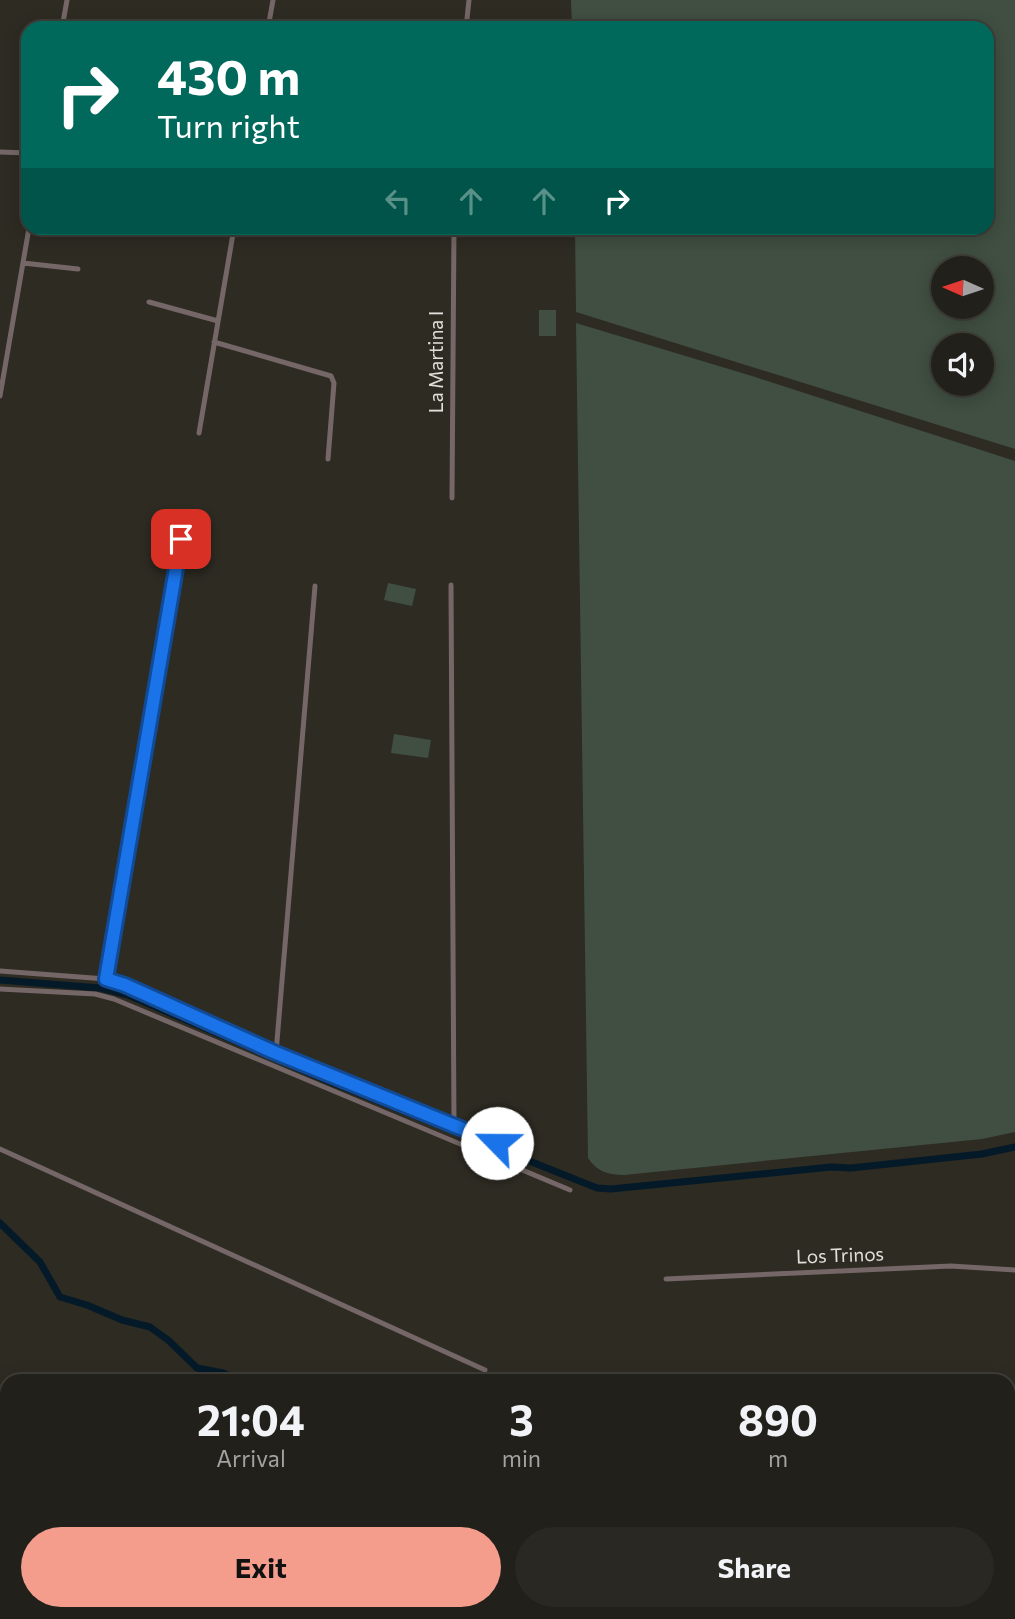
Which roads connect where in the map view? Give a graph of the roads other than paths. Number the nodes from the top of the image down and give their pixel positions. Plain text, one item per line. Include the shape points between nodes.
1 (67, 0) edge
2 (273, 0) edge
3 (469, 0) edge
4 (63, 21) edge
5 (269, 21) edge
6 (467, 21) edge
7 (0, 152) edge
8 (21, 153) edge
9 (28, 235) edge
10 (233, 235) edge
11 (454, 235) edge
12 (23, 263) junction
13 (78, 269) dead end
14 (149, 302) dead end
15 (218, 321) junction
16 (214, 342) junction
17 (0, 396) edge
18 (199, 433) dead end
19 (328, 459) dead end
20 (452, 498) dead end
21 (181, 539) dead end
22 (451, 585) dead end
23 (315, 586) dead end
24 (0, 971) edge
25 (106, 979) junction
26 (0, 989) edge
27 (276, 1053) junction
28 (454, 1125) junction
29 (0, 1149) edge
30 (519, 1152) dead end
31 (570, 1190) dead end
32 (1015, 1270) edge
33 (666, 1279) dead end
34 (485, 1370) dead end

1 - 4 street
2 - 5 street
3 - 6 street
7 - 8 street
9 - 12 street
10 - 15 street
11 - 20 street, La Martina I
12 - 13 street
12 - 17 street
14 - 15 street
15 - 16 street
16 - 18 street
16 - 19 street via 331,376
21 - 25 street
22 - 28 street
23 - 27 street
24 - 25 street
25 - 27 street
26 - 31 street via 114,999
27 - 28 street
28 - 30 street
29 - 34 street
32 - 33 street, Los Trinos via 951,1266

